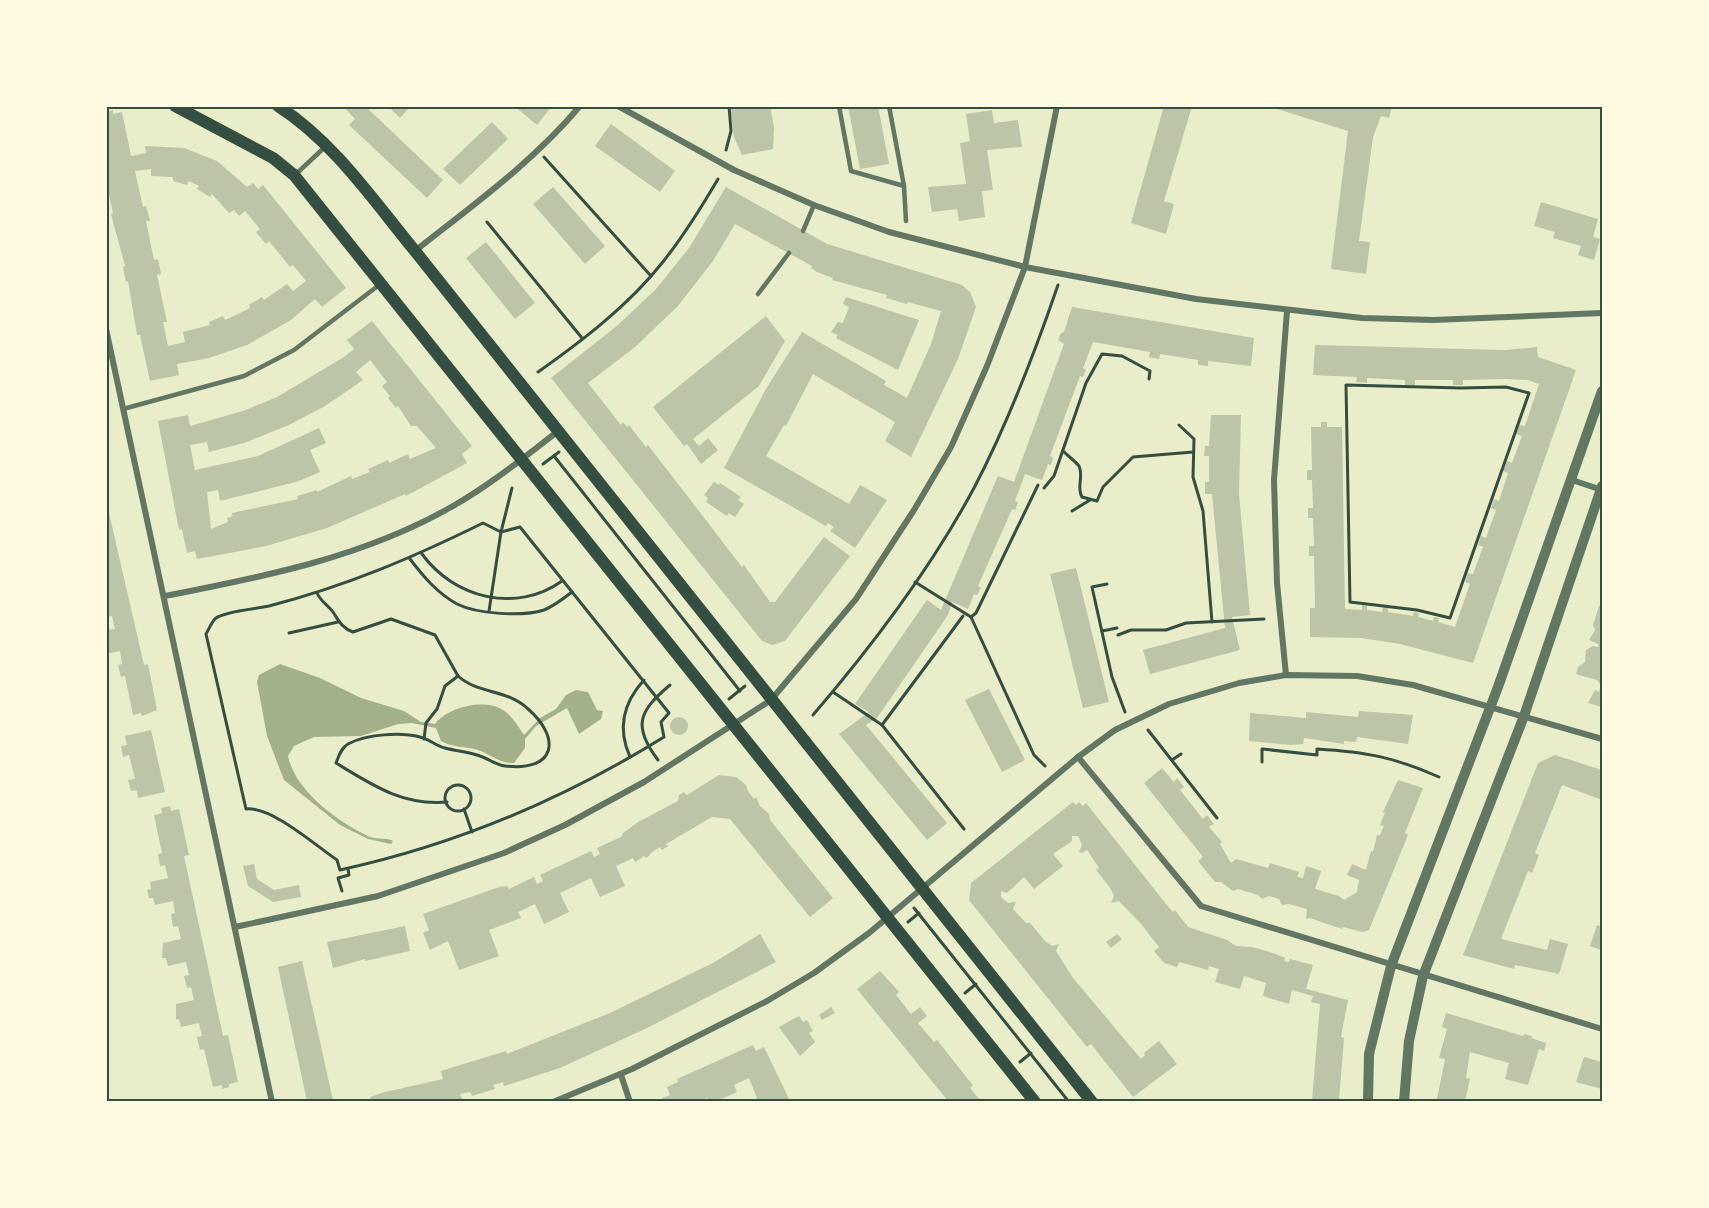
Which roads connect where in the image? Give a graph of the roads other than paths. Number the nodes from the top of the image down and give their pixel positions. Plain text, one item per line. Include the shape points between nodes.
1 (175, 106) edge
2 (278, 106) edge
3 (580, 106) edge
4 (618, 106) edge
5 (839, 106) edge
6 (890, 106) edge
7 (1057, 106) edge
8 (327, 145) junction
9 (294, 175) junction
10 (904, 186) junction
11 (814, 205) junction
12 (906, 220) dead end
13 (803, 231) dead end
14 (415, 250) junction
15 (789, 253) dead end
16 (1025, 267) junction
17 (380, 284) junction
18 (758, 294) dead end
19 (1287, 311) junction
20 (1602, 313) edge
21 (106, 328) edge
22 (1602, 391) edge
23 (123, 409) junction
24 (557, 432) junction
25 (522, 459) junction
26 (1572, 480) junction
27 (1602, 488) edge
28 (165, 596) junction
29 (1286, 675) junction
30 (771, 700) junction
31 (1491, 707) junction
32 (1524, 716) junction
33 (733, 725) junction
34 (1602, 740) edge
35 (1078, 757) junction
36 (921, 888) junction
37 (887, 917) junction
38 (236, 927) junction
39 (1391, 966) junction
40 (1423, 976) junction
41 (1602, 1029) edge
42 (621, 1075) junction
43 (272, 1101) edge
44 (553, 1101) edge
45 (630, 1101) edge
46 (1035, 1101) edge
47 (1092, 1101) edge
48 (1368, 1101) edge
49 (1404, 1101) edge

1 - 9 main road via 273,158
2 - 8 main road
3 - 14 street via 539,152
4 - 11 street via 734,170
5 - 10 lane via 851,171
6 - 10 lane
7 - 16 street
8 - 9 lane
8 - 14 main road
9 - 17 main road
10 - 12 lane
11 - 13 lane
11 - 16 street via 899,234
14 - 24 main road
15 - 18 lane
16 - 19 street via 1196,299
16 - 30 street via 951,447 856,599
17 - 23 lane via 294,350 244,376
17 - 25 main road
19 - 20 street via 1433,320
19 - 29 street via 1274,480 1275,555
21 - 23 street
22 - 26 street
23 - 28 street
24 - 25 street
24 - 30 main road
25 - 28 street via 501,477 450,508 384,538 319,562
25 - 33 main road
26 - 27 street
26 - 31 street
27 - 32 street
28 - 38 street
29 - 31 street via 1386,679
29 - 35 street via 1239,683 1169,704 1115,730
30 - 33 street
30 - 36 main road
31 - 32 street
31 - 39 street
32 - 34 street
32 - 40 street
33 - 37 main road
33 - 38 street via 644,782 504,853 378,896
35 - 36 street
35 - 39 street via 1201,906
36 - 37 street
36 - 47 main road
37 - 42 street via 814,972 767,1001
37 - 46 main road
38 - 43 street
39 - 40 street
39 - 48 street via 1369,1054
40 - 41 street
40 - 49 street via 1409,1041
42 - 44 street
42 - 45 street

